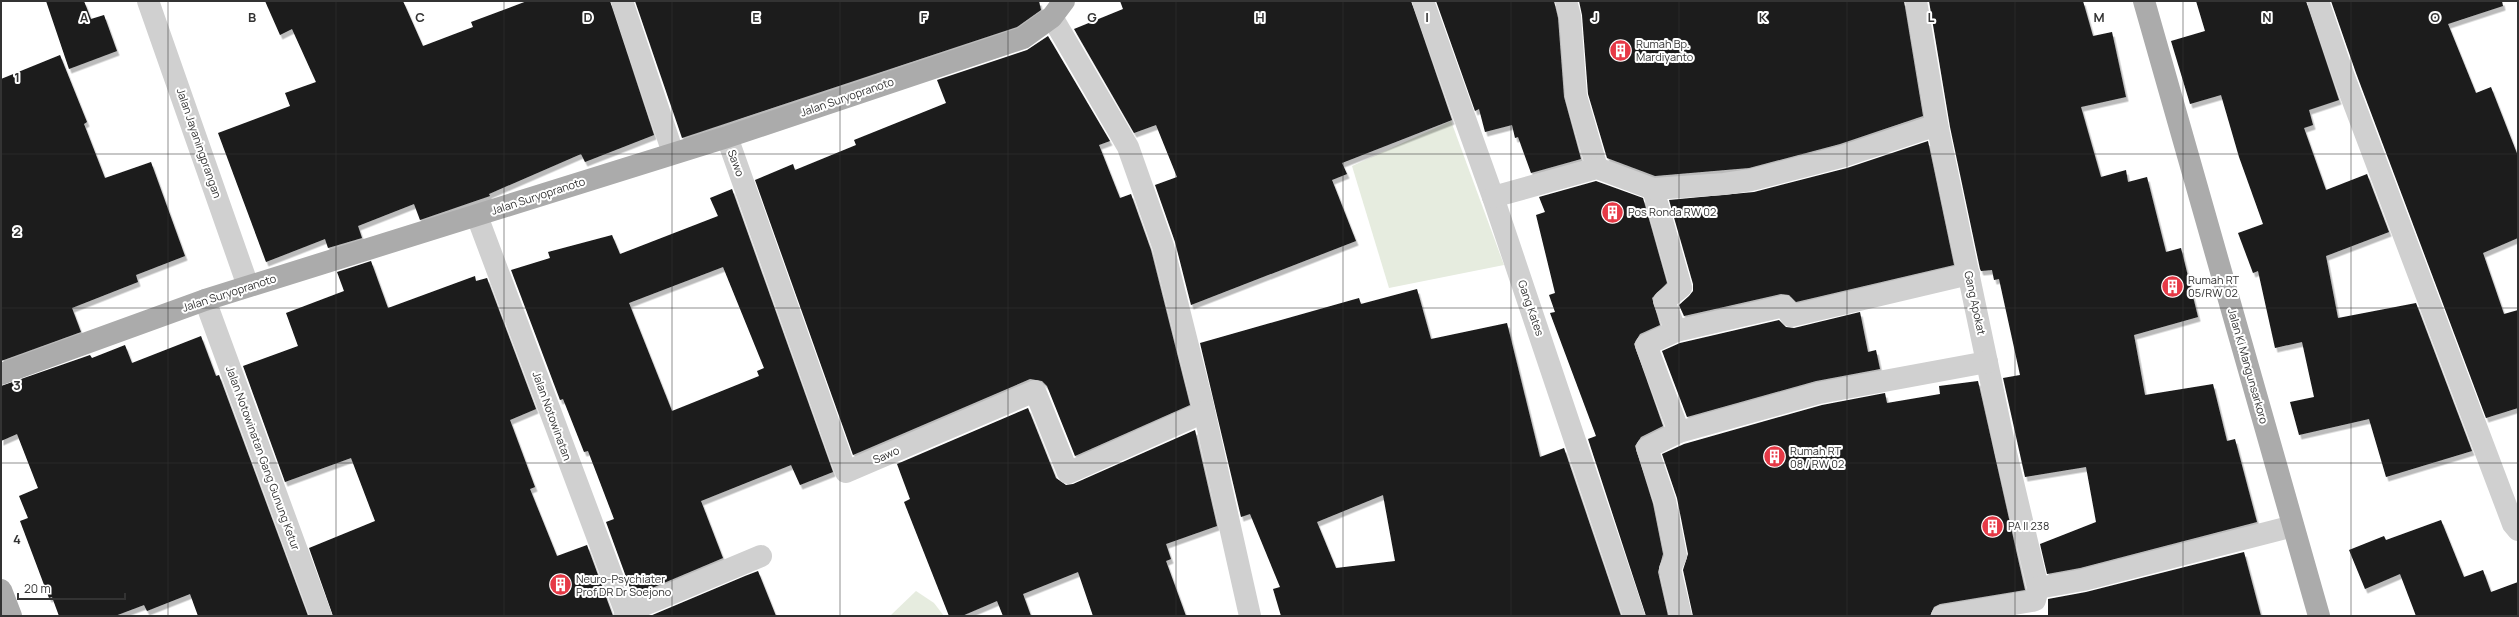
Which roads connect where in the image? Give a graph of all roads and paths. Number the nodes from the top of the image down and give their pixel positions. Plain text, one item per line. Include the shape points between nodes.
1 (148, 1) edge
2 (622, 1) edge
3 (1423, 1) edge
4 (1566, 1) edge
5 (1916, 1) edge
6 (2144, 1) edge
7 (2318, 1) edge
8 (1058, 9) edge
9 (1938, 128) junction
10 (727, 138) junction
11 (672, 153) junction
12 (1597, 168) junction
13 (1653, 189) junction
14 (1493, 197) junction
15 (477, 216) junction
16 (1969, 274) junction
17 (248, 286) junction
18 (205, 300) junction
19 (1676, 332) junction
20 (1987, 362) junction
21 (1, 374) edge
22 (1204, 412) junction
23 (1679, 432) junction
24 (2293, 526) junction
25 (2518, 530) edge
26 (761, 556) dead end
27 (2036, 595) junction
28 (626, 615) edge
29 (321, 616) edge
30 (1250, 616) edge
31 (1634, 616) edge
32 (1680, 616) edge
33 (1942, 616) edge
34 (2319, 616) edge

1 - 17 street, Jalan Jayaningprangan
2 - 11 street
3 - 14 street, Gang Kates
4 - 12 street via 1570,16 1576,96
5 - 9 street, Gang Apokat
6 - 24 main road, Jalan Ki Mangunsarkoro
7 - 25 street via 2349,92
8 - 10 main road, Jalan Suryopranoto via 1023,38
8 - 22 street via 1128,147 1163,246
9 - 13 street via 1928,128 1844,156 1751,180
9 - 16 street, Gang Apokat
10 - 11 main road, Jalan Suryopranoto
10 - 22 street, Sawo via 846,472 1035,392 1068,473
11 - 15 main road, Jalan Suryopranoto
12 - 13 street
12 - 14 street
13 - 19 street via 1681,287 1664,301
14 - 31 street, Gang Kates
15 - 17 main road, Jalan Suryopranoto
15 - 28 street, Jalan Notowinatan
16 - 19 street via 1791,316 1784,306
16 - 20 street, Gang Apokat
17 - 18 main road, Jalan Suryopranoto
18 - 21 main road, Jalan Suryopranoto
18 - 29 street, Jalan Notowinatan Gang Gunung Ketur
19 - 23 street via 1646,345
20 - 23 street via 1819,393
20 - 27 street, Gang Apokat
22 - 30 street
23 - 32 street via 1647,448 1666,508 1676,556 1670,569
24 - 27 street via 2083,580
24 - 34 main road, Jalan Ki Mangunsarkoro
26 - 28 street
27 - 33 street

